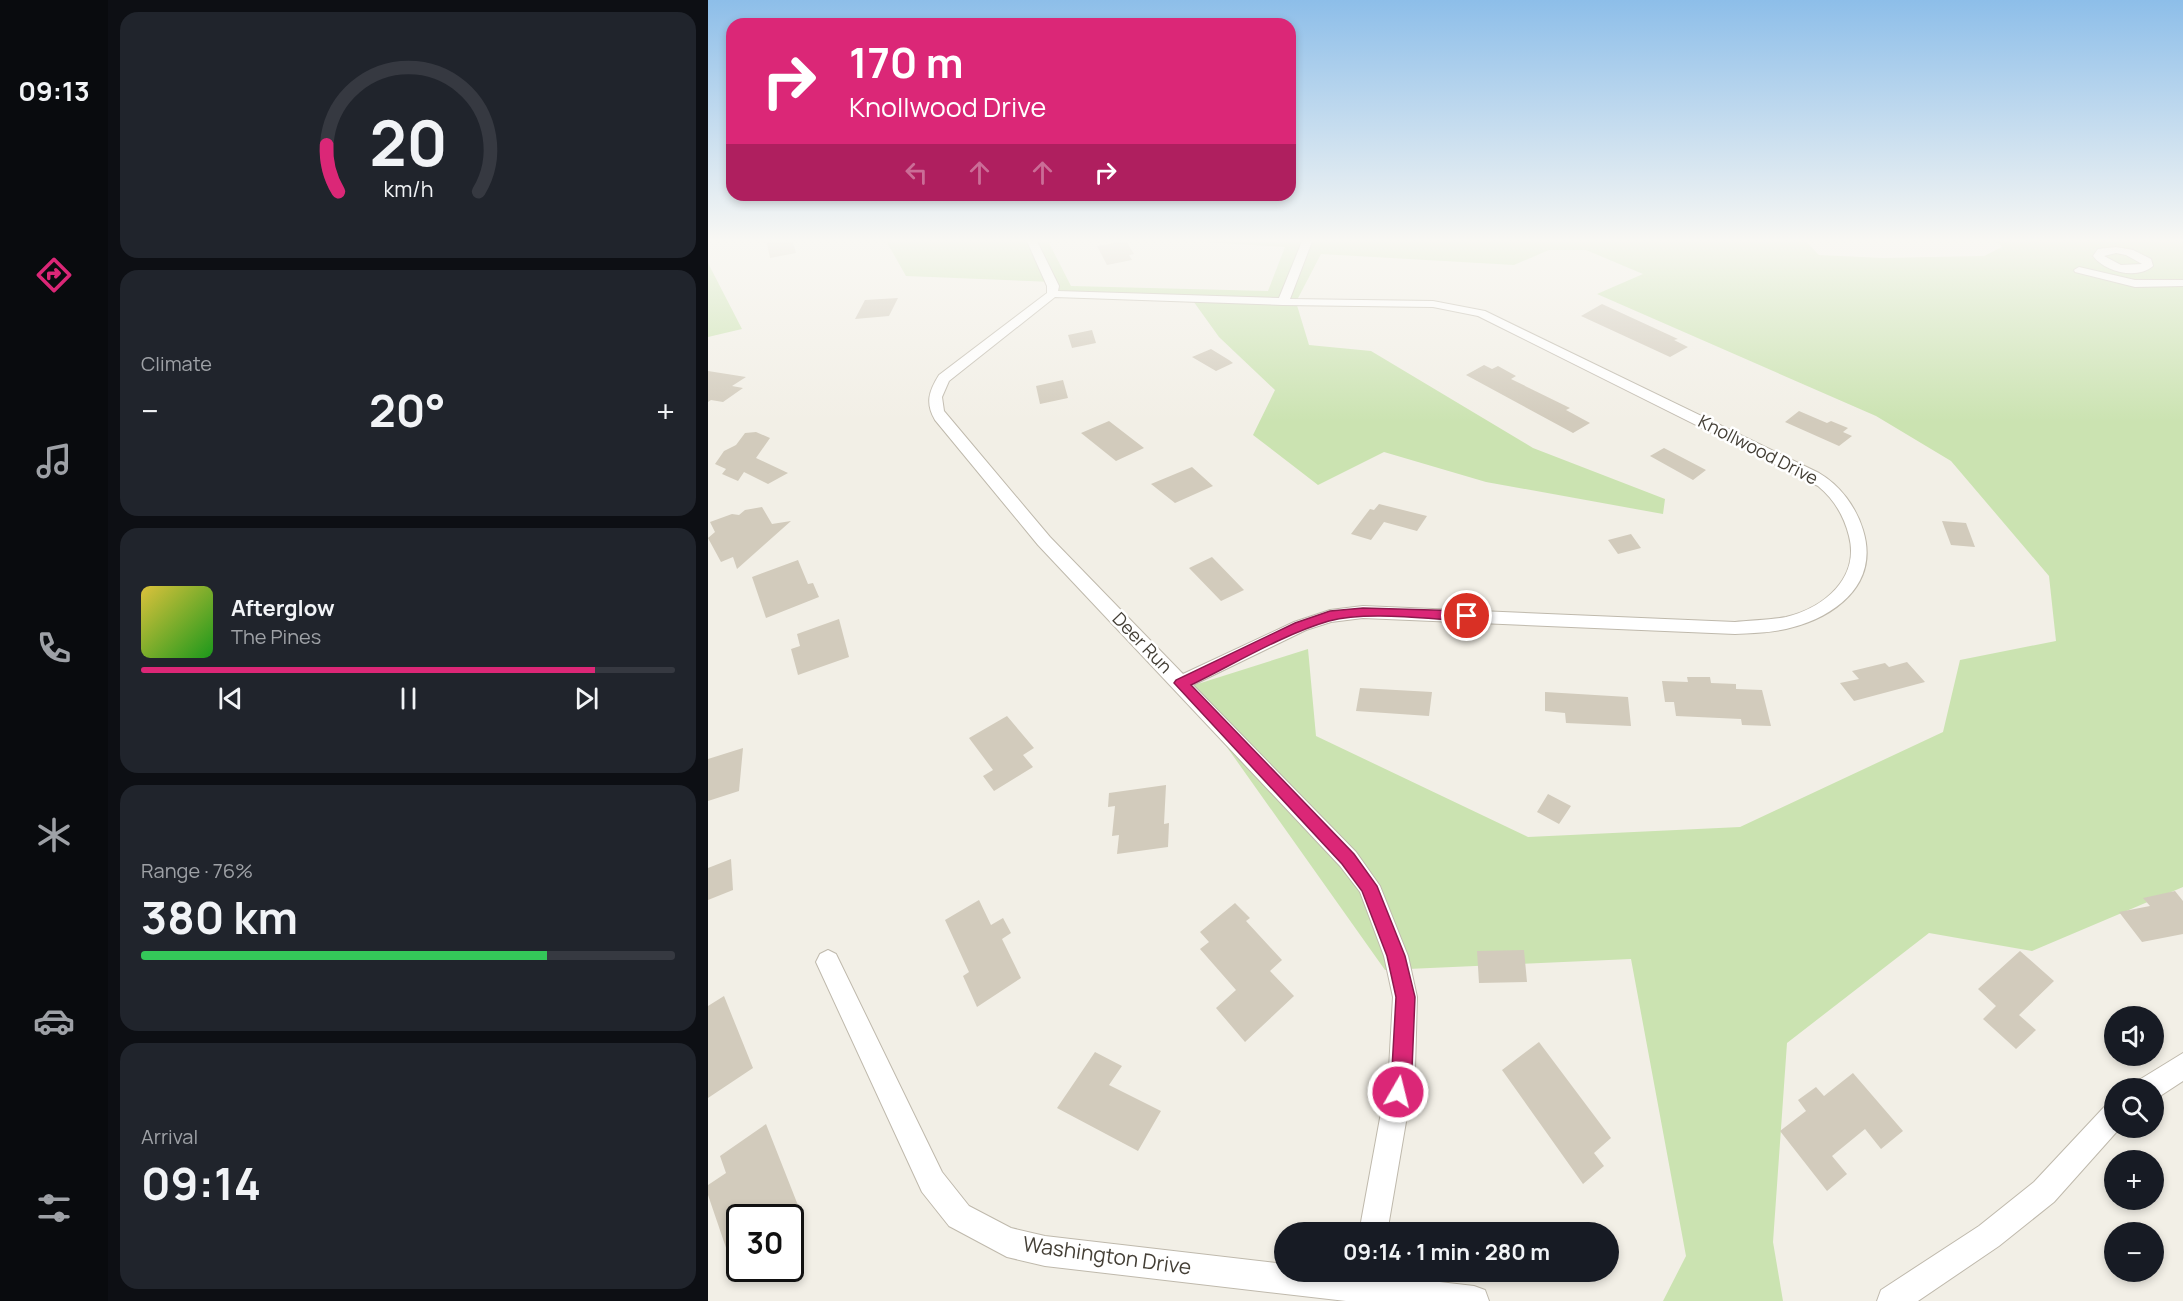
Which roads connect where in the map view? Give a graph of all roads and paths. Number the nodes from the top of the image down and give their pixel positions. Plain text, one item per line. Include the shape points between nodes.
1 (1045, 300) edge
2 (1216, 300) edge
3 (1282, 302) joint
4 (1181, 683) junction
5 (828, 962) dead end
6 (2183, 1066) edge
7 (2164, 1078) edge
8 (2104, 1126) edge
9 (1375, 1222) edge
10 (1364, 1287) edge
11 (1474, 1301) edge
12 (1892, 1301) edge

1 - 4 street, Deer Run via 944,378 935,390 934,405 1044,541
2 - 3 street, Knollwood Drive
3 - 4 street, Knollwood Drive via 1433,304 1470,310 1497,320 1826,484 1844,502 1855,529 1859,550 1857,574 1840,595 1813,613 1776,625 1735,628 1363,612 1330,616 1300,626
4 - 9 street, Deer Run via 1348,859 1369,886 1396,956 1405,997 1402,1069
5 - 10 street, Washington Drive via 932,1182 959,1216 1007,1242 1045,1251
6 - 7 street
8 - 12 street via 2044,1192 1989,1236
10 - 11 street, Washington Drive

